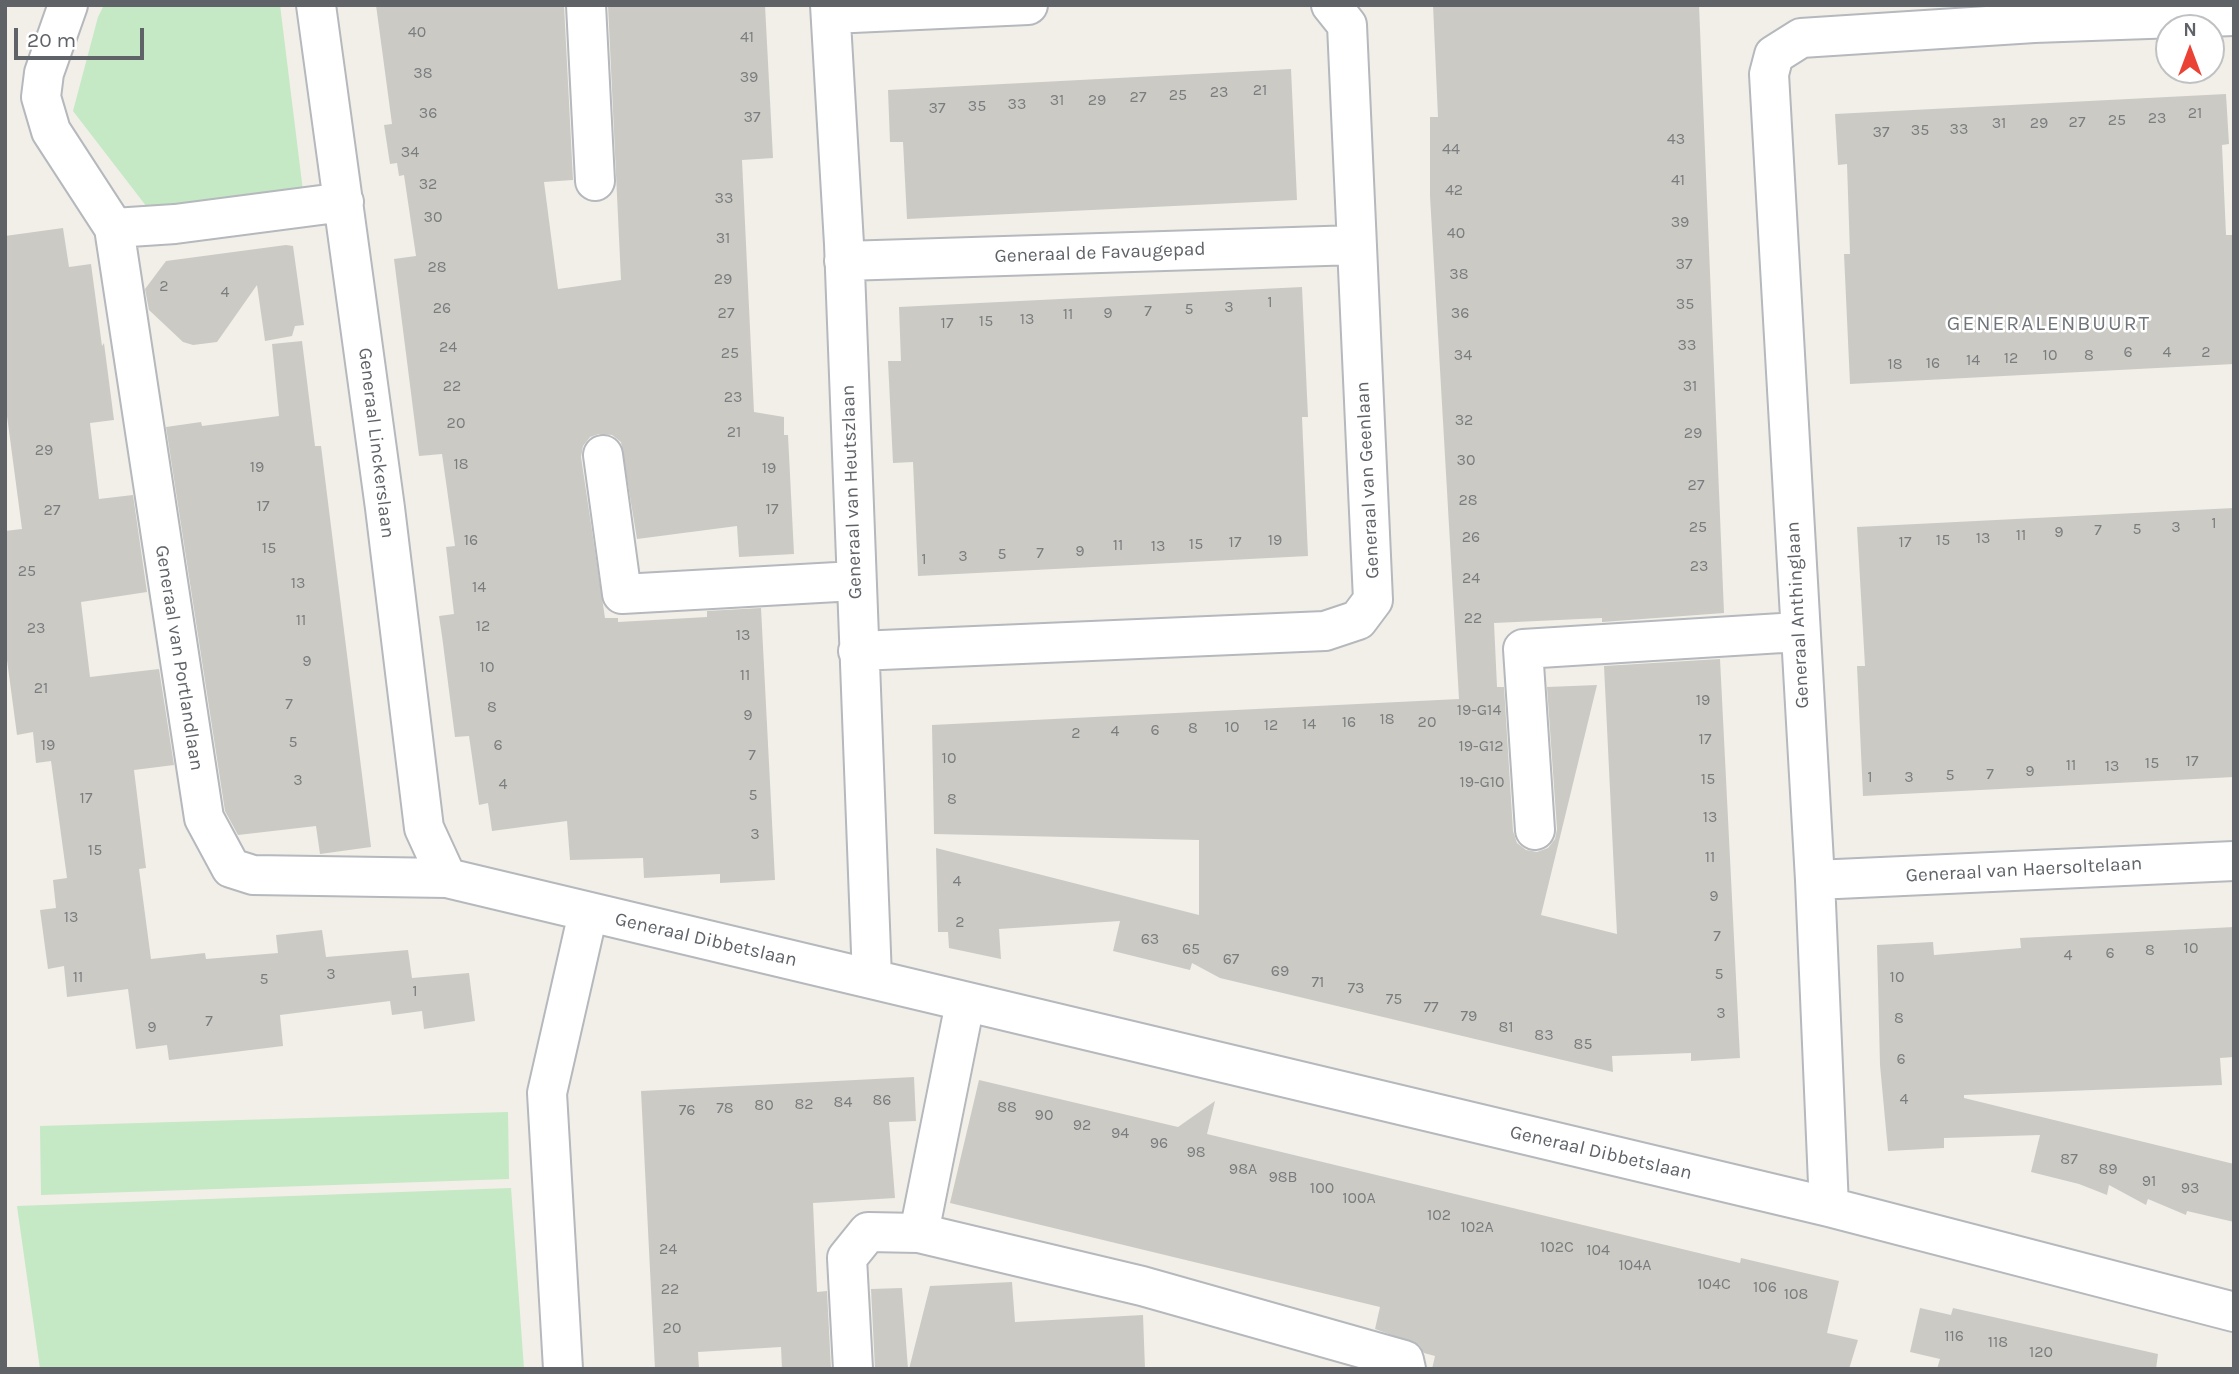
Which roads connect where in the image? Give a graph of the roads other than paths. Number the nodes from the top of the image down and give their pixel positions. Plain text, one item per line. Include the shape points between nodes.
1 (68, 5) edge
2 (317, 5) edge
3 (586, 5) edge
4 (1028, 5) edge
5 (1331, 5) edge
6 (831, 9) edge
7 (2234, 16) edge
8 (594, 181) dead end
9 (344, 202) junction
10 (114, 228) junction
11 (1357, 245) junction
12 (844, 261) junction
13 (603, 455) dead end
14 (855, 581) junction
15 (1798, 632) junction
16 (858, 651) junction
17 (1535, 830) dead end
18 (2234, 861) edge
19 (447, 878) junction
20 (1815, 880) junction
21 (588, 913) junction
22 (873, 978) junction
23 (965, 1003) junction
24 (1829, 1207) junction
25 (919, 1233) junction
26 (2234, 1312) edge
27 (563, 1369) edge
28 (853, 1369) edge
29 (1406, 1369) edge

1 - 10 street, Generaal van Portlandlaan via 44,73 41,97 51,131
2 - 9 street, Generaal Linckerslaan
3 - 8 street
4 - 6 street
5 - 11 street, Generaal van Geenlaan via 1347,24
6 - 12 street, Generaal van Heutszlaan
7 - 15 street, Generaal Anthinglaan via 1801,38 1774,55 1769,74
9 - 10 street
9 - 19 street, Generaal Linckerslaan via 424,828
10 - 19 street, Generaal van Portlandlaan via 204,818 231,868 253,876
11 - 12 street, Generaal de Favaugepad
11 - 16 street, Generaal van Geenlaan via 1373,600 1359,621 1325,631
12 - 14 street, Generaal van Heutszlaan
13 - 14 street via 622,594
14 - 16 street, Generaal van Heutszlaan
15 - 17 street via 1523,649
15 - 20 street, Generaal Anthinglaan
16 - 22 street, Generaal van Heutszlaan
18 - 20 street, Generaal van Haersoltelaan
19 - 21 street, Generaal Dibbetslaan
20 - 24 street, Generaal Anthinglaan
21 - 22 street, Generaal Dibbetslaan
21 - 27 street via 547,1093
22 - 23 street, Generaal Dibbetslaan
23 - 24 street, Generaal Dibbetslaan
23 - 25 street
24 - 26 street, Generaal Dibbetslaan
25 - 28 street via 868,1232 847,1258
25 - 29 street via 1142,1286 1405,1360

